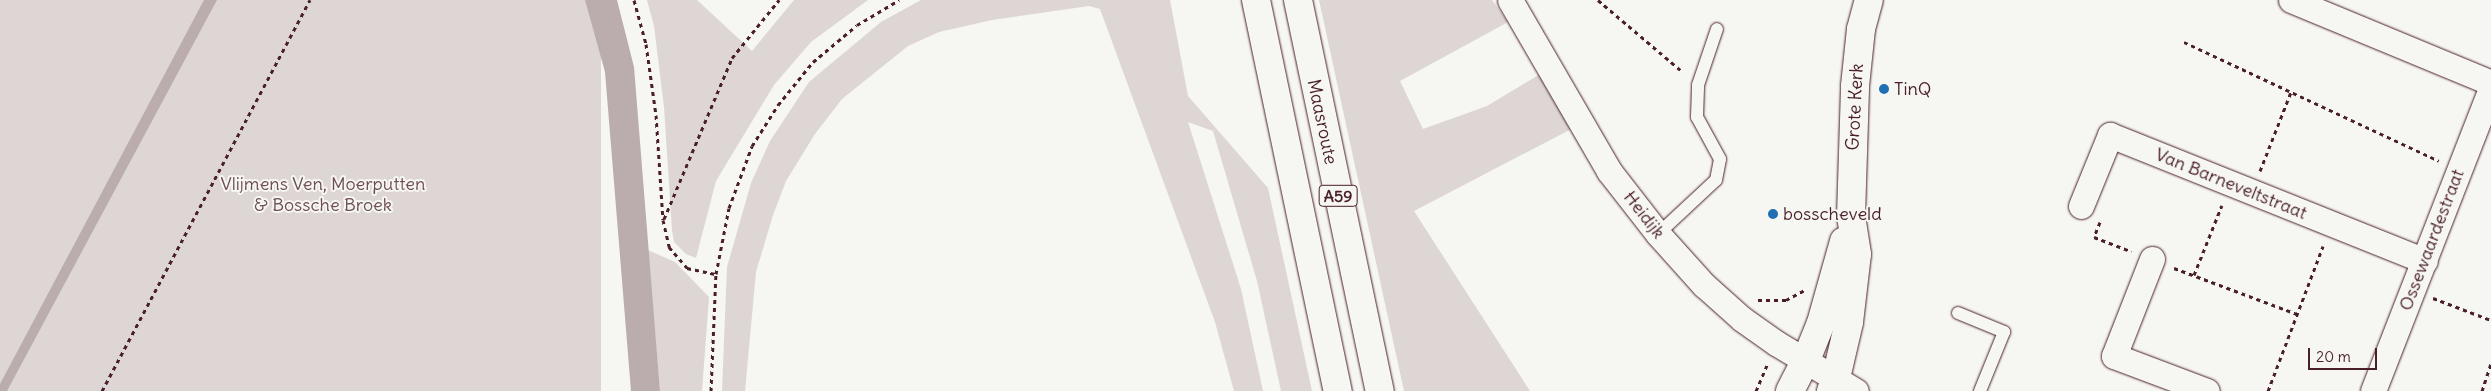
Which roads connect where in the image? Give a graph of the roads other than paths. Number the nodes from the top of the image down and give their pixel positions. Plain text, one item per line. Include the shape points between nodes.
1 (1256, 0) edge
2 (1298, 0) edge
3 (1869, 0) edge
4 (2291, 0) edge
5 (1514, 2) edge
6 (1717, 29) dead end
7 (2491, 83) edge
8 (2491, 89) edge
9 (2081, 206) road end
10 (1850, 216) junction
11 (1658, 234) junction
12 (2152, 259) road end
13 (2425, 261) junction
14 (1958, 313) dead end
15 (1806, 360) junction
16 (1841, 387) edge
17 (1338, 391) edge
18 (1380, 391) edge
19 (1790, 391) edge
20 (1980, 391) edge
21 (2207, 391) edge
22 (2373, 391) edge

1 - 17 main road, A59
2 - 18 main road, Maasroute / A59
3 - 10 main road, Grote Kerk via 1861,29 1854,86
4 - 7 street
5 - 11 street, Heidijk via 1609,170
6 - 11 lane via 1698,85 1697,117 1720,159 1716,180
8 - 13 street, Ossewaardestraat
9 - 13 street, Van Barneveltstraat via 2110,135
10 - 15 main road, Grote Kerk via 1821,323
10 - 16 main road, Grote Kerk via 1857,254
11 - 15 street, Heidijk via 1704,285 1742,318
12 - 21 street via 2114,356
13 - 22 street, Ossewaardestraat
14 - 20 lane via 2004,332
15 - 16 street, Heidijk
15 - 19 main road, Grote Kerk

